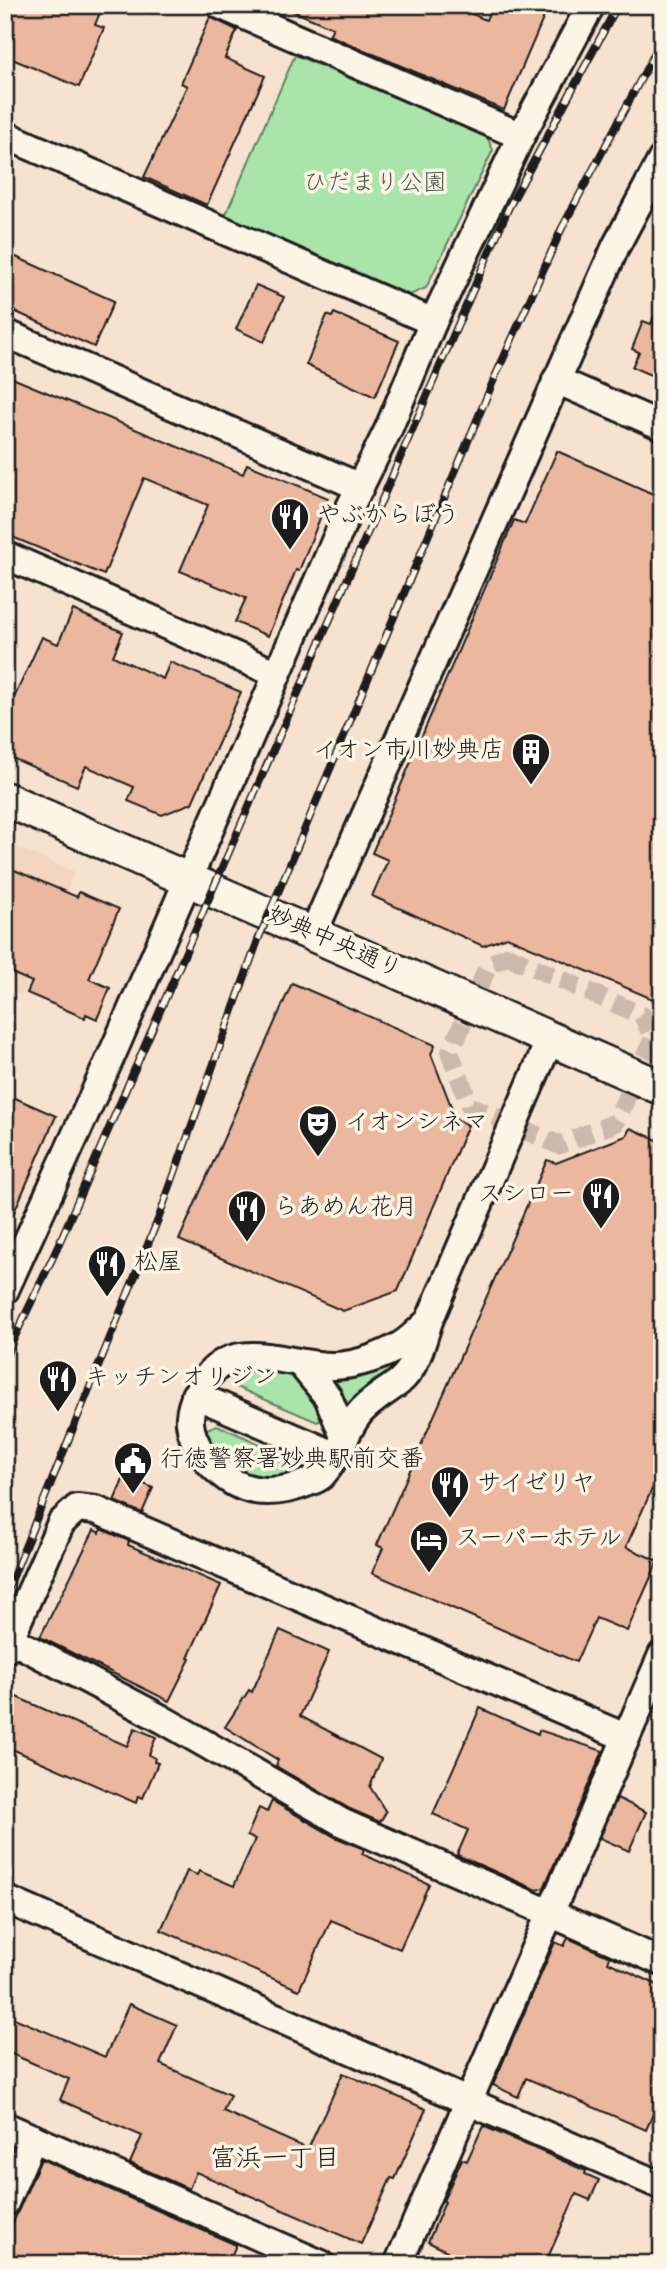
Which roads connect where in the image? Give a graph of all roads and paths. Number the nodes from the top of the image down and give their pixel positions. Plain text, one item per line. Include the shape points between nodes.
1 (220, 5) edge
2 (591, 5) edge
3 (5, 135) edge
4 (521, 136) junction
5 (662, 159) edge
6 (433, 322) junction
7 (5, 333) edge
8 (556, 380) junction
9 (662, 426) edge
10 (360, 487) junction
11 (5, 555) edge
12 (277, 674) junction
13 (5, 799) edge
14 (189, 879) junction
15 (313, 934) junction
16 (550, 1039) junction
17 (662, 1088) edge
18 (5, 1290) edge
19 (429, 1321) junction
20 (301, 1364) junction
21 (195, 1395) junction
22 (341, 1447) junction
23 (8, 1645) edge
24 (662, 1655) edge
25 (625, 1737) junction
26 (5, 1899) edge
27 (551, 1914) junction
28 (662, 1962) edge
29 (468, 2101) junction
30 (5, 2126) edge
31 (33, 2138) junction
32 (662, 2186) edge
33 (5, 2203) edge
34 (321, 2264) edge
35 (398, 2264) edge

1 - 4 street
2 - 4 street
3 - 6 street
4 - 6 street
5 - 8 street via 616,246
6 - 10 street
7 - 10 street
8 - 9 street
8 - 15 street
10 - 12 street
11 - 12 street
12 - 14 street
13 - 14 street, 妙典中央通り
14 - 15 street, 妙典中央通り
14 - 18 street
15 - 16 street, 妙典中央通り
16 - 17 street, 妙典中央通り
16 - 19 street
19 - 20 street via 402,1344 368,1359 337,1366
19 - 22 street via 414,1363 358,1416
20 - 21 street via 251,1354 209,1373
20 - 22 street via 328,1396
21 - 22 street
21 - 22 street via 190,1423 198,1446 211,1466 233,1483 280,1492 320,1477
23 - 25 street via 61,1523 77,1507 96,1510
23 - 27 street via 162,1719 343,1823
24 - 25 street
25 - 27 street
26 - 29 street
27 - 28 street
27 - 29 street
29 - 32 street
29 - 35 street
30 - 31 street
31 - 33 street
31 - 34 street

